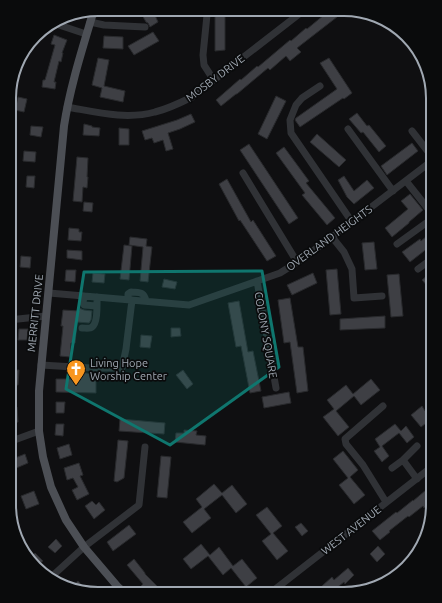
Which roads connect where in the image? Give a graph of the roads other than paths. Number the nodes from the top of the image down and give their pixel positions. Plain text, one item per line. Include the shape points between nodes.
1 (92, 16) edge
2 (207, 16) edge
3 (295, 16) edge
4 (90, 22) junction
5 (60, 25) edge
6 (145, 27) dead end
7 (86, 34) junction
8 (213, 79) junction
9 (320, 86) dead end
10 (67, 107) junction
11 (348, 129) dead end
12 (412, 130) dead end
13 (426, 149) edge
14 (426, 165) edge
15 (243, 173) dead end
16 (406, 181) junction
17 (394, 191) junction
18 (426, 207) edge
19 (426, 221) edge
20 (352, 222) junction
21 (332, 238) junction
22 (396, 244) dead end
23 (297, 262) junction
24 (426, 263) edge
25 (418, 269) dead end
26 (257, 281) junction
27 (49, 293) junction
28 (84, 296) junction
29 (382, 296) dead end
30 (97, 297) junction
31 (130, 299) junction
32 (97, 306) junction
33 (46, 316) junction
34 (16, 319) edge
35 (82, 328) dead end
36 (41, 365) junction
37 (276, 388) dead end
38 (383, 406) dead end
39 (39, 431) junction
40 (16, 439) edge
41 (145, 446) dead end
42 (417, 446) dead end
43 (403, 460) junction
44 (392, 468) dead end
45 (426, 471) edge
46 (417, 478) junction
47 (386, 502) junction
48 (84, 548) junction
49 (54, 574) edge
50 (118, 587) edge
51 (277, 587) edge

1 - 4 main road, MERRITT DRIVE
2 - 8 street via 203,55 204,65
3 - 8 street, MOSBY DRIVE
4 - 6 street
4 - 7 main road, MERRITT DRIVE
5 - 7 street
7 - 10 main road, MERRITT DRIVE
8 - 10 street, MOSBY DRIVE via 192,97 154,112 110,115
9 - 20 street via 296,105 290,120 291,133
10 - 27 main road, MERRITT DRIVE
11 - 17 street
12 - 13 street
14 - 16 street, OVERLAND HEIGHTS
15 - 23 street
16 - 17 street, OVERLAND HEIGHTS
16 - 18 street
17 - 20 street, OVERLAND HEIGHTS
19 - 22 street
20 - 21 street, OVERLAND HEIGHTS
21 - 23 street, OVERLAND HEIGHTS
21 - 29 street via 344,252 352,269 354,298
23 - 26 street, OVERLAND HEIGHTS via 280,274
24 - 25 street
26 - 31 street, OVERLAND HEIGHTS via 189,305
26 - 37 street, COLONY SQUARE
27 - 28 street, OVERLAND HEIGHTS
27 - 33 main road, MERRITT DRIVE
28 - 30 street, OVERLAND HEIGHTS
28 - 32 street via 84,305
30 - 31 street, OVERLAND HEIGHTS
30 - 32 street
31 - 36 street via 122,368
32 - 35 street via 92,328
33 - 34 street
33 - 36 main road, MERRITT DRIVE
36 - 39 main road, MERRITT DRIVE
38 - 47 street via 345,439
39 - 40 street
39 - 48 main road, MERRITT DRIVE via 51,487 66,520
41 - 48 street via 139,504
42 - 43 street
43 - 44 street
43 - 46 street
45 - 46 street, WEST AVENUE
46 - 47 street, WEST AVENUE
47 - 51 street, WEST AVENUE
48 - 49 street
48 - 50 main road, MERRITT DRIVE

